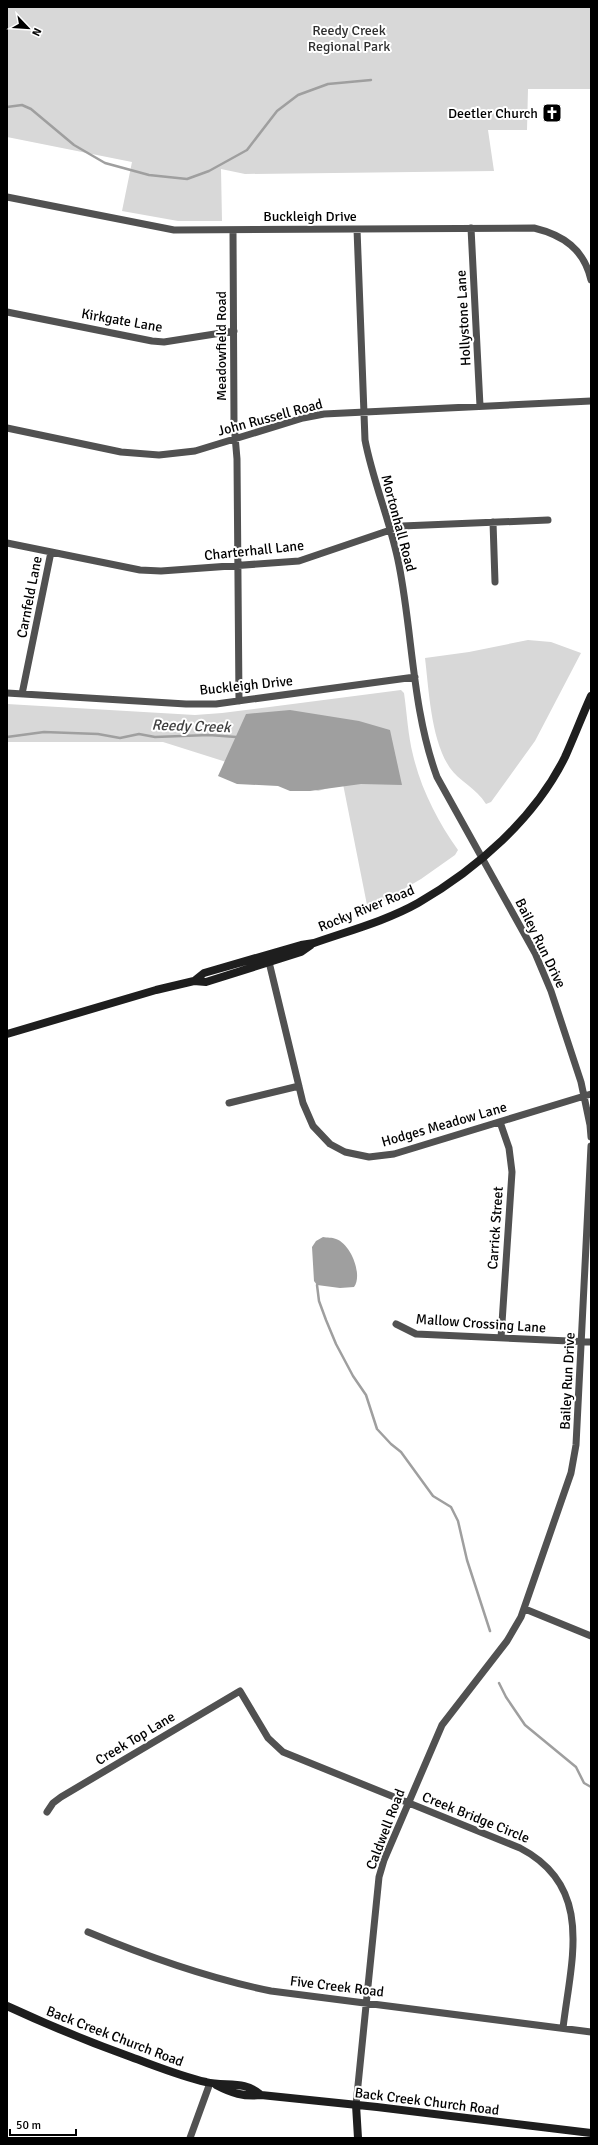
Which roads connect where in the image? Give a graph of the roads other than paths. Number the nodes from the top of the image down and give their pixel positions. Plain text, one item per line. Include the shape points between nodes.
1 (7, 197) edge
2 (471, 228) junction
3 (357, 229) junction
4 (233, 230) junction
5 (591, 280) edge
6 (7, 312) edge
7 (234, 331) junction
8 (591, 401) edge
9 (480, 406) junction
10 (363, 412) junction
11 (7, 428) edge
12 (235, 438) junction
13 (548, 520) dead end
14 (493, 522) junction
15 (390, 528) junction
16 (7, 543) edge
17 (51, 552) junction
18 (238, 565) junction
19 (495, 582) dead end
20 (414, 677) junction
21 (7, 693) edge
22 (22, 694) junction
23 (591, 696) edge
24 (239, 701) junction
25 (483, 857) junction
26 (314, 943) junction
27 (269, 962) junction
28 (194, 981) junction
29 (7, 1034) edge
30 (299, 1086) junction
31 (591, 1094) edge
32 (583, 1096) junction
33 (229, 1104) dead end
34 (500, 1122) junction
35 (591, 1137) edge
36 (591, 1146) edge
37 (396, 1324) dead end
38 (501, 1338) junction
39 (582, 1342) junction
40 (591, 1342) edge
41 (525, 1609) junction
42 (591, 1636) edge
43 (240, 1690) joint
44 (408, 1803) junction
45 (47, 1812) dead end
46 (88, 1932) dead end
47 (367, 2003) junction
48 (7, 2006) edge
49 (563, 2028) junction
50 (591, 2032) edge
51 (213, 2084) junction
52 (356, 2105) junction
53 (591, 2133) edge
54 (190, 2138) edge
55 (358, 2138) edge

1 - 4 street, Buckleigh Drive via 174,230
2 - 3 street, Buckleigh Drive
2 - 5 street, Buckleigh Drive via 534,228 549,231 578,250
2 - 9 street, Hollystone Lane
3 - 4 street, Buckleigh Drive
3 - 10 street, Mortonhall Road
4 - 7 street, Meadowfield Road
6 - 7 street, Kirkgate Lane via 152,341 164,342
7 - 12 street, Meadowfield Road
8 - 9 street, John Russell Road
9 - 10 street, John Russell Road
10 - 12 street, John Russell Road via 324,414
10 - 15 street, Mortonhall Road via 364,440
11 - 12 street, John Russell Road via 121,452 159,455 195,451
12 - 18 street, Meadowfield Road
13 - 14 street, Charterhall Lane
14 - 15 street, Charterhall Lane
14 - 19 street
15 - 18 street, Charterhall Lane via 299,561
15 - 20 street, Mortonhall Road via 399,565
16 - 17 street, Charterhall Lane
17 - 18 street, Charterhall Lane via 147,570
17 - 22 street, Carnfeld Lane
18 - 24 street, Meadowfield Road
20 - 24 street, Buckleigh Drive
20 - 25 street, Mortonhall Road via 426,747 437,777
21 - 22 street, Buckleigh Drive
22 - 24 street, Buckleigh Drive via 186,704
23 - 25 street, Rocky River Road via 564,758 551,780 520,821
25 - 26 street, Rocky River Road via 417,903
25 - 32 street, Bailey Run Drive via 535,953 551,991 581,1082
26 - 27 street, Rocky River Road via 301,952
26 - 28 street, Rocky River Road via 204,973
27 - 28 street, Rocky River Road via 206,982
27 - 30 street, Hodges Meadow Lane
28 - 29 street, Rocky River Road
30 - 33 street
30 - 34 street, Hodges Meadow Lane via 313,1126 330,1144 345,1152 369,1157 394,1154
31 - 32 street, Hodges Meadow Lane
32 - 34 street, Hodges Meadow Lane
32 - 35 street, Bailey Run Drive
34 - 38 street, Carrick Street via 509,1148 512,1172
36 - 39 street, Bailey Run Drive
37 - 38 street, Mallow Crossing Lane via 416,1334
38 - 39 street, Mallow Crossing Lane
39 - 40 street, Mallow Crossing Lane
39 - 41 street, Bailey Run Drive via 576,1445 571,1473
41 - 42 street
41 - 44 street, Caldwell Road via 507,1641 442,1725
43 - 44 street, Creek Bridge Circle via 268,1738 283,1752
43 - 45 street, Creek Top Lane via 61,1797
44 - 47 street, Caldwell Road via 381,1868
44 - 49 street, Creek Bridge Circle via 520,1848 540,1860 557,1878 570,1904 574,1932
46 - 47 street, Five Creek Road via 167,1964 219,1979 291,1994
47 - 49 street, Five Creek Road
47 - 52 street, Caldwell Road
48 - 51 street, Back Creek Church Road via 117,2052 184,2077
49 - 50 street, Five Creek Road
51 - 52 street, Back Creek Church Road via 253,2088 261,2095
51 - 54 street
52 - 53 street, Back Creek Church Road
52 - 55 street, Caldwell Road

